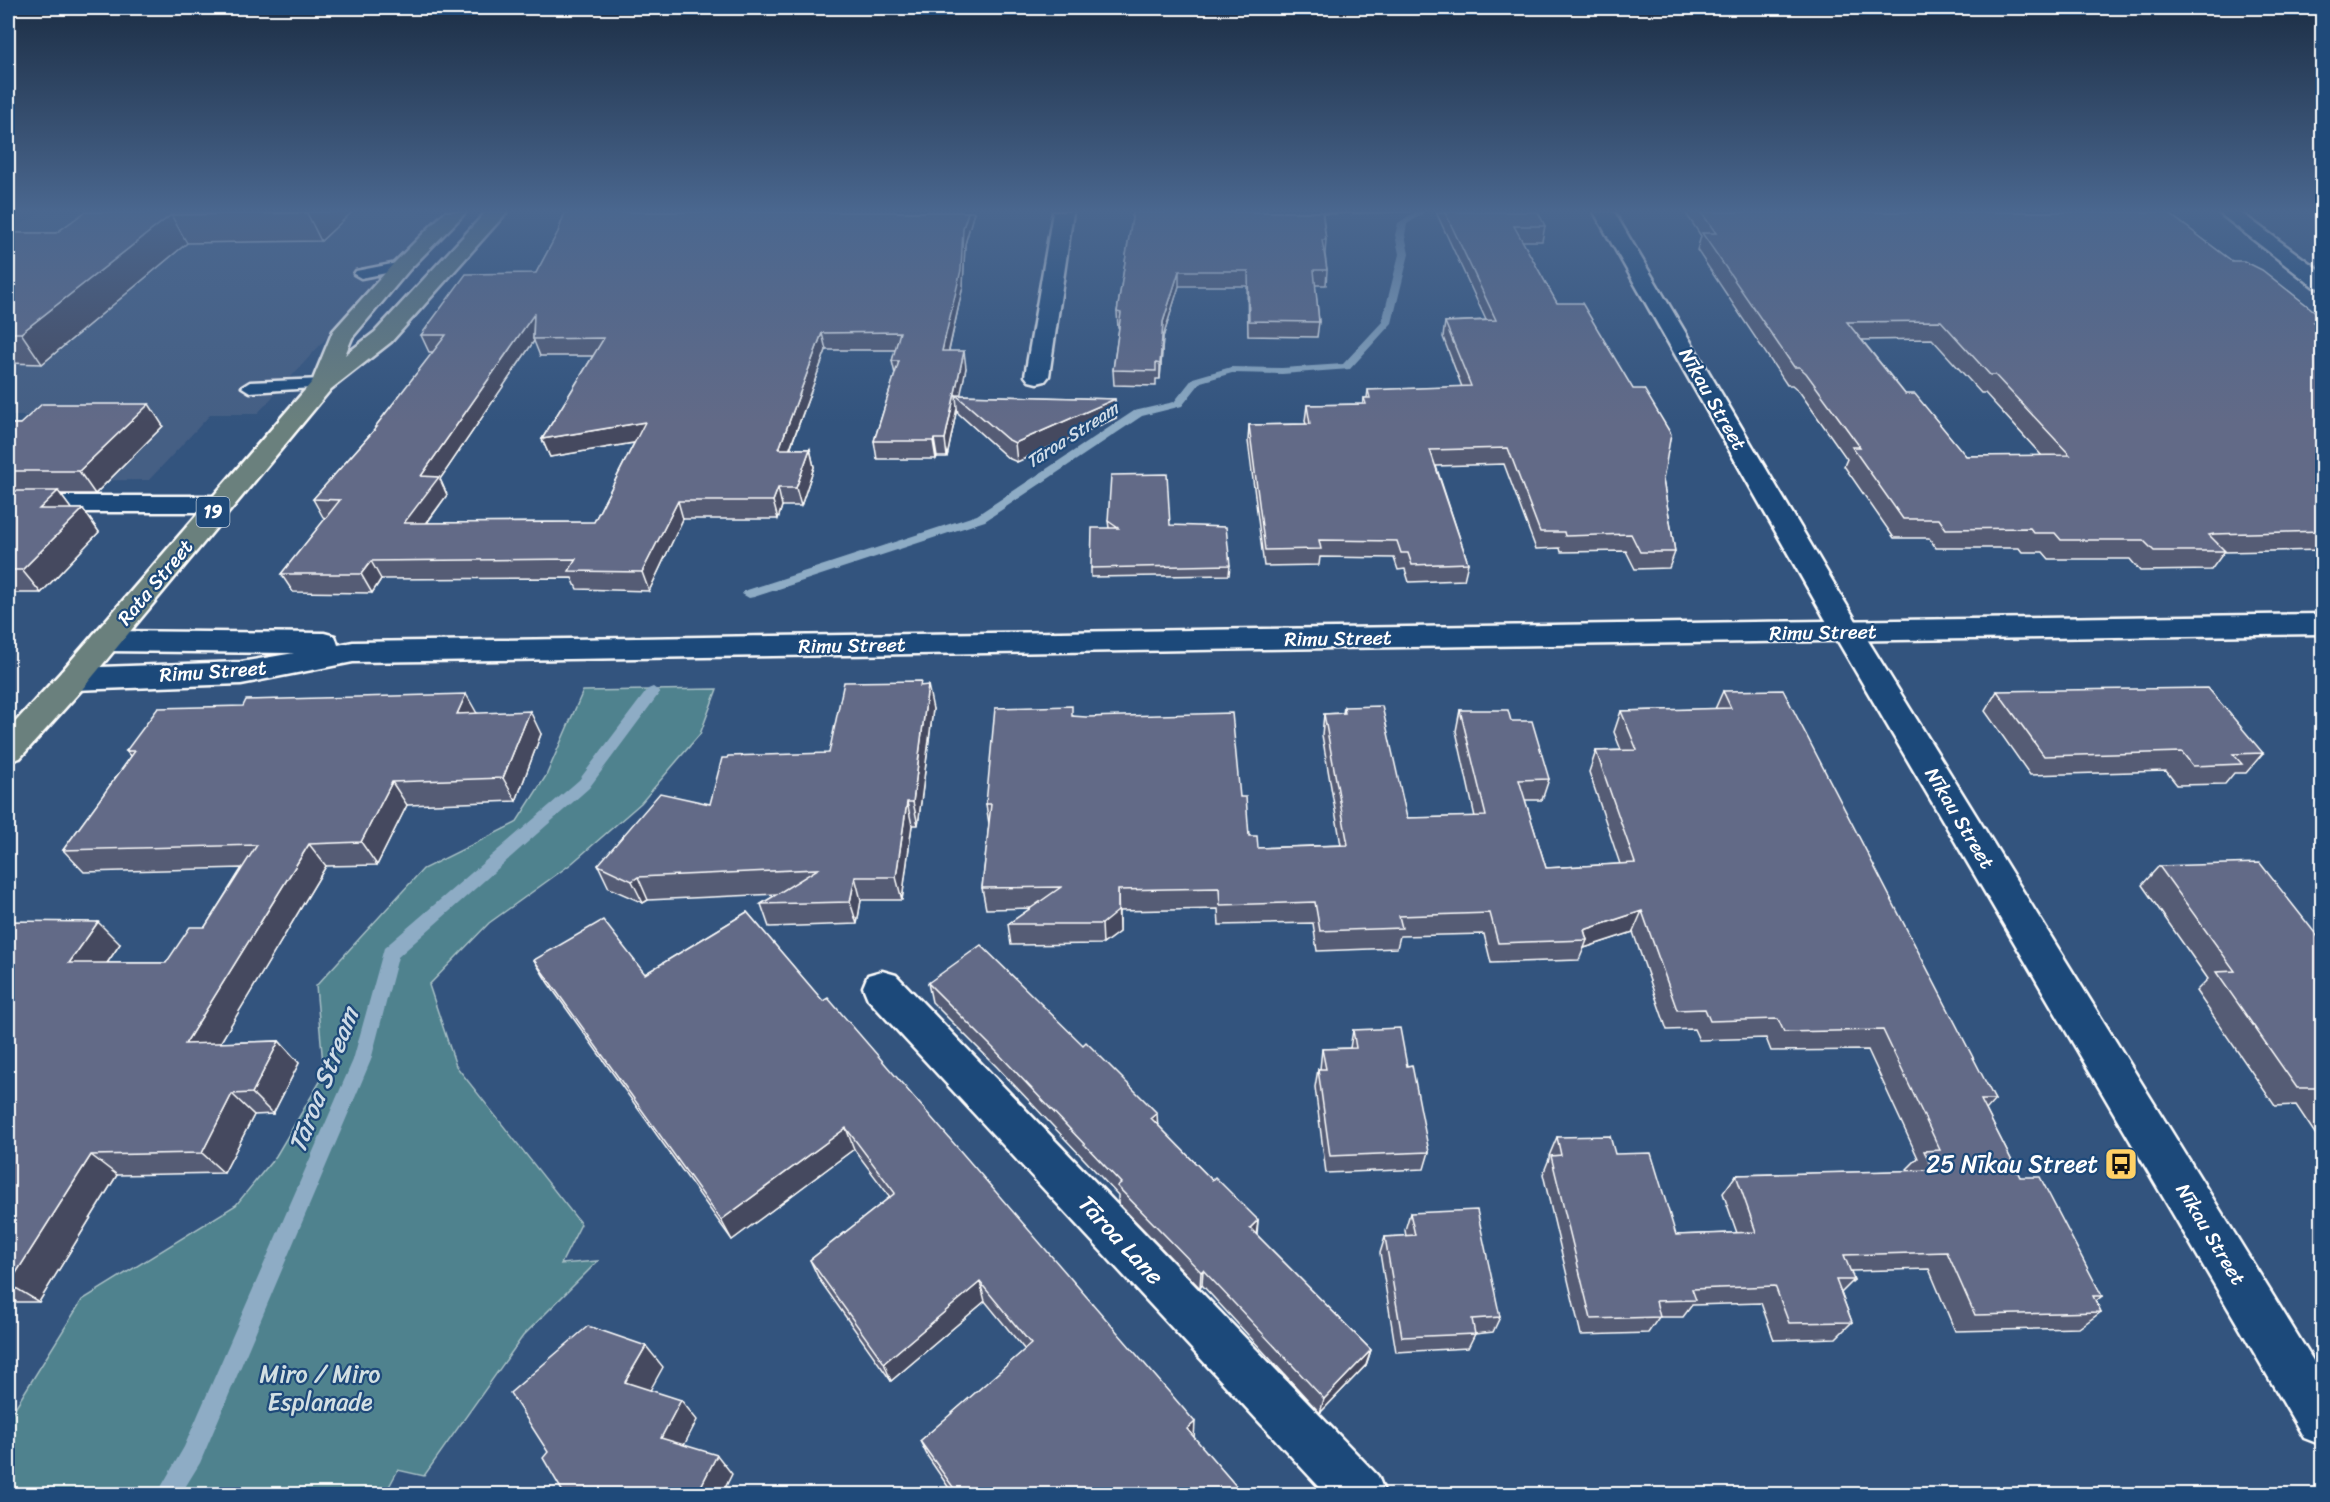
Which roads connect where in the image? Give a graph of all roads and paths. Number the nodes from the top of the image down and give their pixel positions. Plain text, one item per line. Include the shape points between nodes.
1 (388, 282) edge
2 (433, 282) edge
3 (1052, 282) edge
4 (1645, 282) edge
5 (1037, 376) dead end
6 (323, 384) junction
7 (250, 387) dead end
8 (8, 504) edge
9 (219, 504) junction
10 (2322, 624) edge
11 (1847, 631) junction
12 (105, 640) junction
13 (352, 652) junction
14 (73, 679) junction
15 (8, 750) edge
16 (882, 987) dead end
17 (2322, 1420) edge
18 (1360, 1494) edge

1 - 6 main road, Rata Street / 19 via 341,336
2 - 6 main road, Rata Street / 19 via 383,337
3 - 5 street
4 - 11 street, Nīkau Street
6 - 7 lane
6 - 9 main road, Rata Street / 19
8 - 9 street
9 - 12 main road, Rata Street / 19
10 - 11 street, Rimu Street
11 - 13 street, Rimu Street
11 - 17 street, Nīkau Street
12 - 13 street, Rimu Street via 323,643 343,644
12 - 14 main road, Rata Street / 19
13 - 14 street, Rimu Street via 241,673
14 - 15 main road, Rata Street / 19
16 - 18 street, Tāroa Lane

